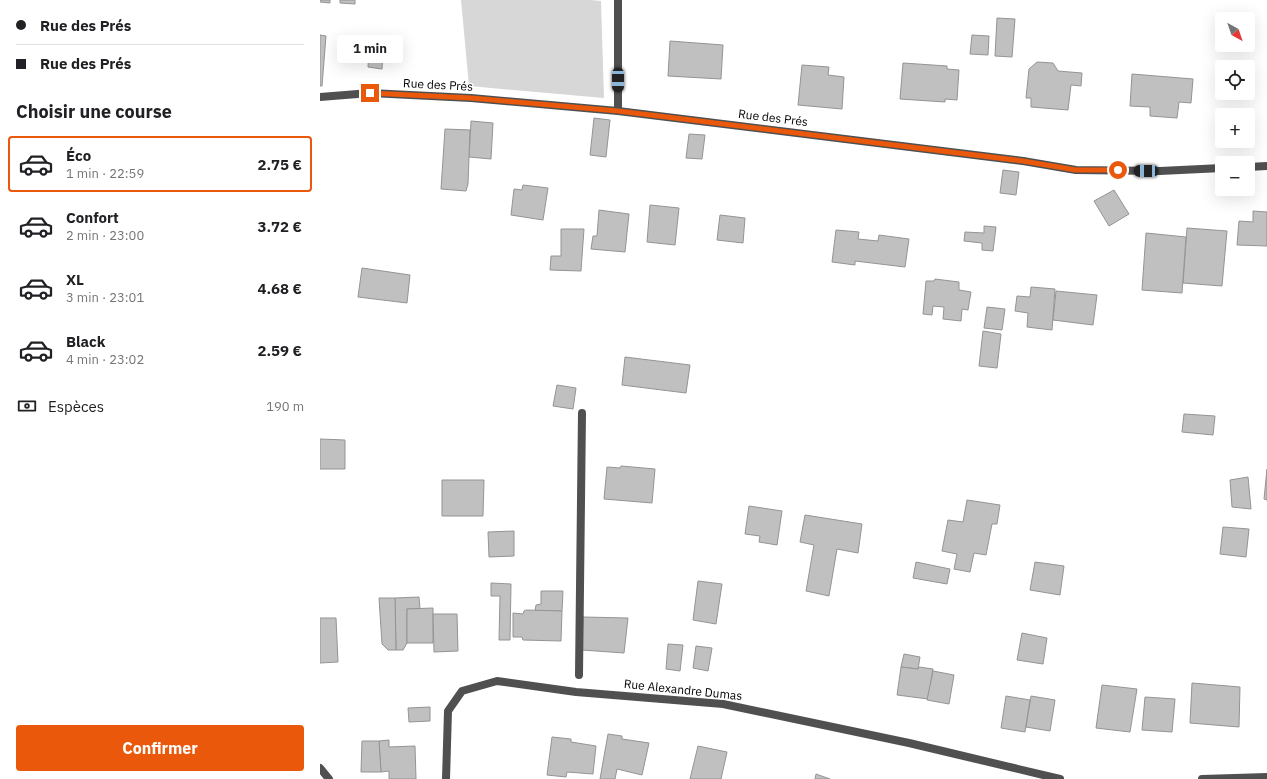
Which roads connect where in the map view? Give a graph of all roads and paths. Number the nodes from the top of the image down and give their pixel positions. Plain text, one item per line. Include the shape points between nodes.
1 (618, 0) edge
2 (320, 97) edge
3 (618, 111) junction
4 (1255, 166) edge
5 (1267, 166) edge
6 (1215, 168) edge
7 (582, 413) dead end
8 (579, 675) dead end
9 (320, 768) edge
10 (1267, 777) edge
11 (329, 779) edge
12 (446, 779) edge
13 (1060, 779) edge
14 (1202, 779) edge

1 - 3 street
2 - 3 street, Rue des Prés via 370,93 471,98
3 - 6 street, Rue des Prés via 1023,161 1076,170 1160,171
4 - 5 street
7 - 8 street
9 - 11 street
10 - 14 street
12 - 13 street, Rue Alexandre Dumas via 448,711 462,692 497,681 576,692 723,704 909,743

